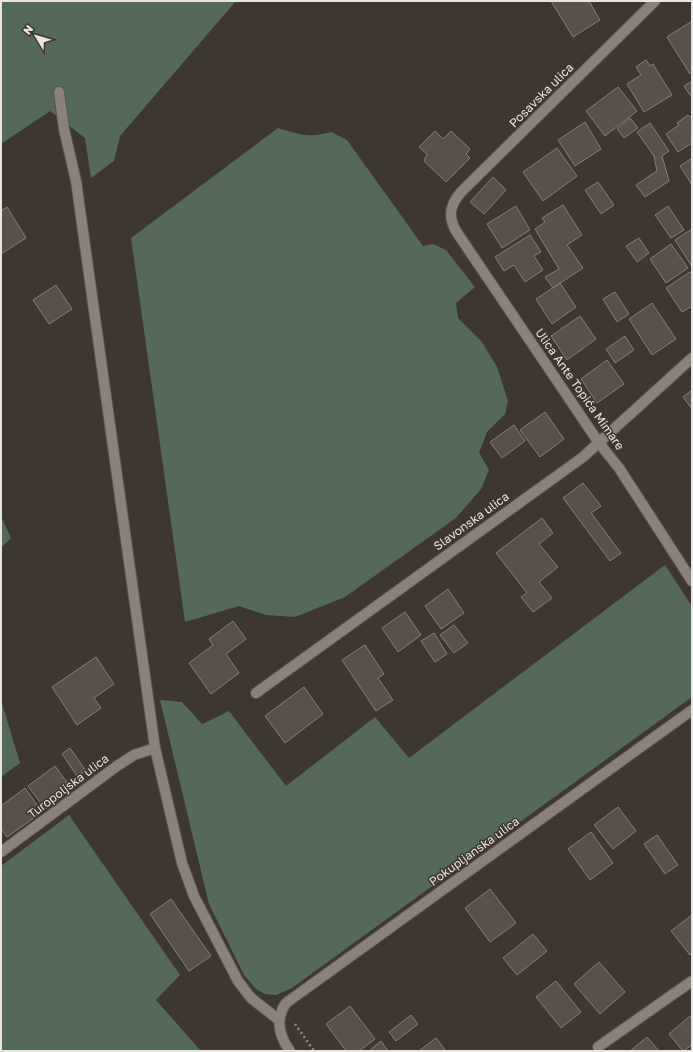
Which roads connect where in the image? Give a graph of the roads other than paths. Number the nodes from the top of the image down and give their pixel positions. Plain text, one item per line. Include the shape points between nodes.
1 (655, 1) edge
2 (59, 92) dead end
3 (450, 211) joint
4 (692, 358) edge
5 (600, 443) junction
6 (692, 581) edge
7 (256, 693) dead end
8 (692, 710) edge
9 (155, 748) junction
10 (1, 852) edge
11 (692, 981) edge
12 (279, 1020) junction
13 (598, 1047) dead end
14 (290, 1051) edge

1 - 3 street, Posavska ulica via 462,191 452,203
2 - 9 street via 76,182
3 - 5 street, Ulica Ante Topića Mimare via 452,226
4 - 5 street, Slavonska ulica
5 - 6 street, Ulica Ante Topića Mimare
5 - 7 street, Slavonska ulica
8 - 12 street, Pokupljanska ulica via 286,1003
9 - 10 street, Turopoljska ulica via 134,755 117,766
9 - 12 street via 179,850 194,896 238,981 258,1005
11 - 13 street
12 - 14 street via 283,1039

